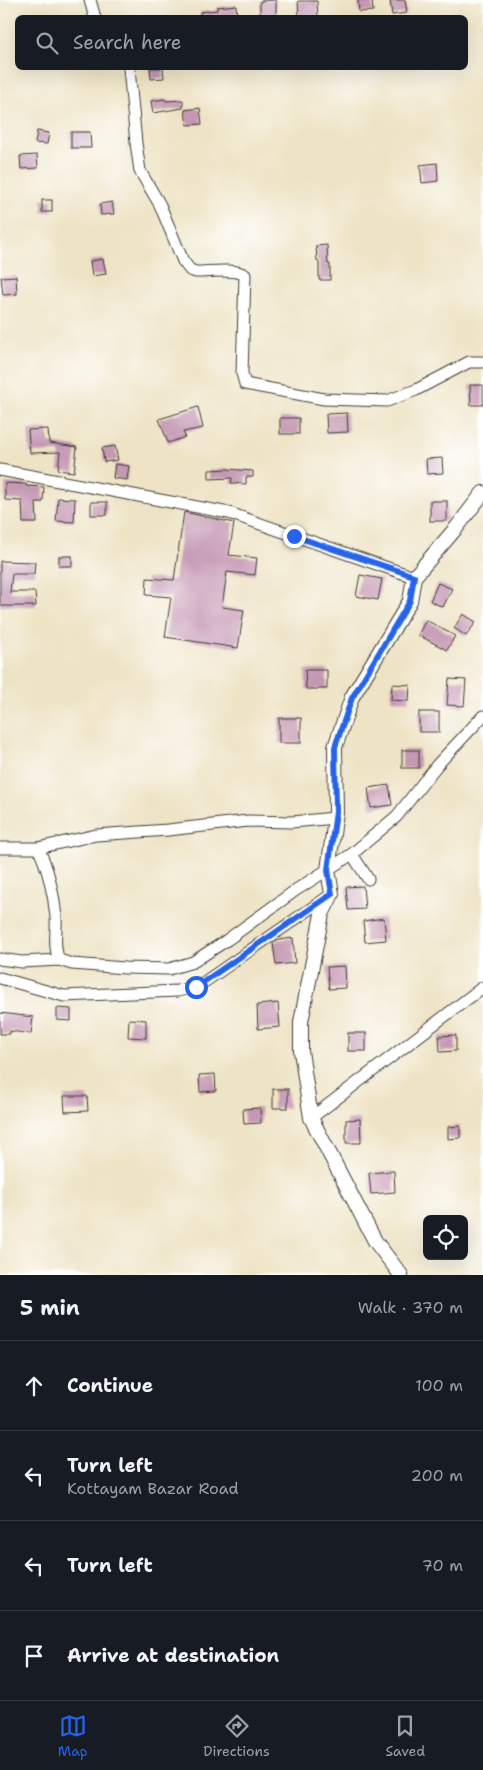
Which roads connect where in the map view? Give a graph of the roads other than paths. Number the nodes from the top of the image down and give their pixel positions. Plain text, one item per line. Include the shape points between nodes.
1 (90, 0) edge
2 (94, 15) edge
3 (129, 70) edge
4 (483, 362) edge
5 (0, 470) edge
6 (483, 492) edge
7 (414, 576) junction
8 (483, 716) edge
9 (335, 818) junction
10 (0, 848) edge
11 (38, 848) junction
12 (352, 854) junction
13 (328, 872) junction
14 (368, 879) dead end
15 (332, 894) junction
16 (0, 959) edge
17 (59, 960) junction
18 (0, 978) edge
19 (483, 987) edge
20 (311, 1118) junction
21 (401, 1275) edge

1 - 2 street
3 - 4 street via 140,171 160,205 183,261 196,272 233,271 246,275 242,373 245,384 324,399 386,401 416,390 469,362
5 - 7 street via 229,513
6 - 7 main road via 458,527
7 - 9 main road via 410,601 352,698 335,747
8 - 12 street via 437,765 397,816
9 - 11 street via 292,822 248,821 96,835
9 - 13 main road
10 - 11 street
11 - 17 street via 44,861 56,918 55,944
12 - 13 street
12 - 14 street
13 - 15 main road
13 - 17 street via 183,966 169,969 125,968
15 - 18 street via 196,987 177,991 64,996
15 - 20 main road via 322,914 301,1022 301,1051
16 - 17 street via 22,962
19 - 20 street
20 - 21 main road via 375,1241

